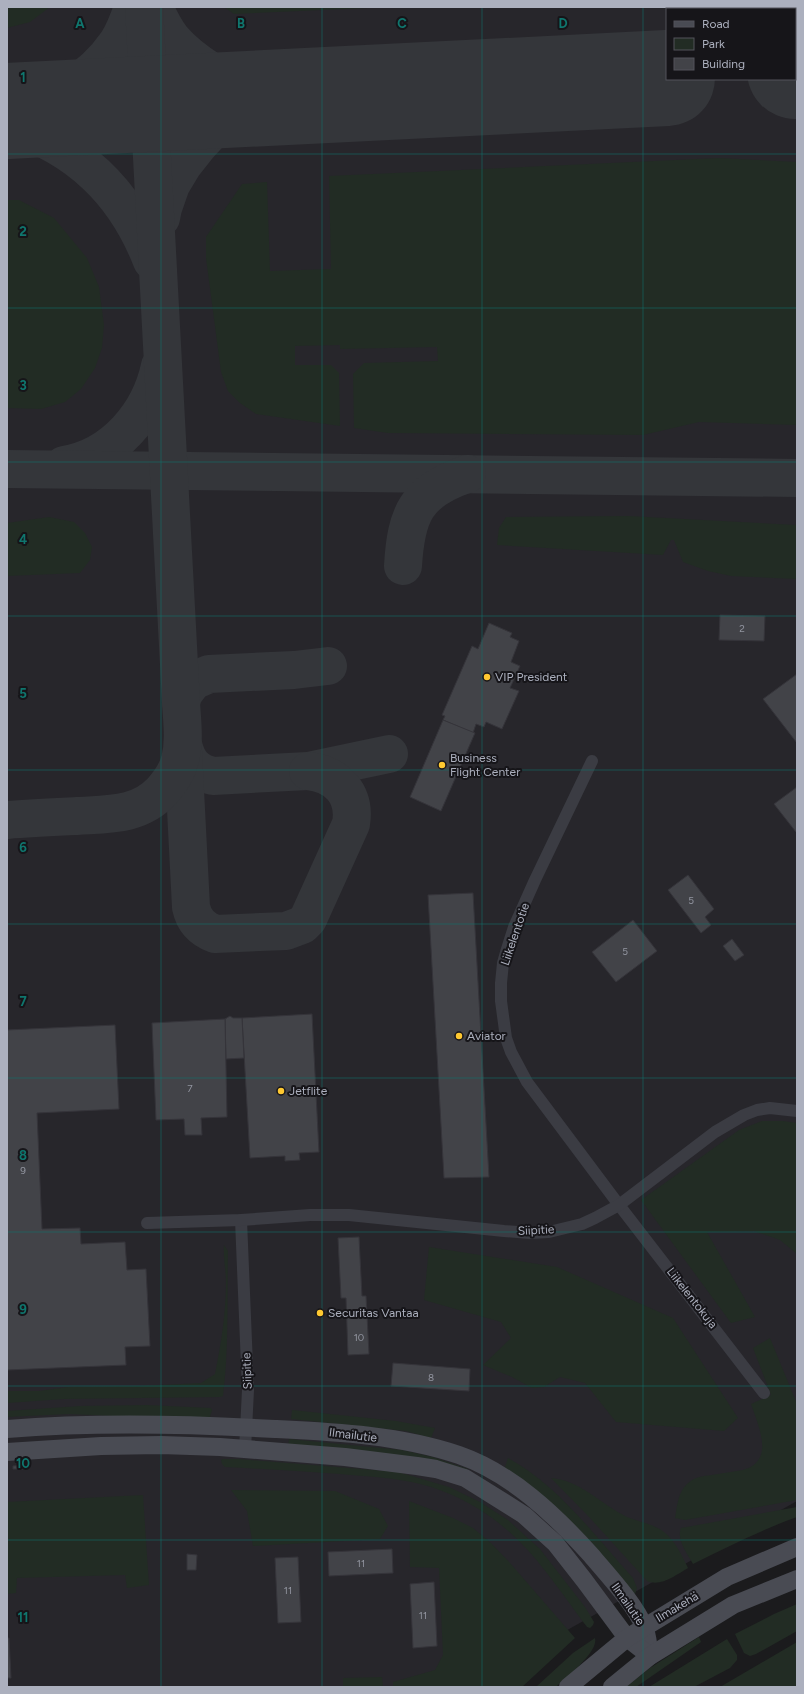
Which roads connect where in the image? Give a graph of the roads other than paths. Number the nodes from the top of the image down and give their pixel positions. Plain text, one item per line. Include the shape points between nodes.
1 (592, 761) dead end
2 (797, 1110) edge
3 (619, 1204) junction
4 (241, 1220) junction
5 (147, 1223) dead end
6 (764, 1392) dead end
7 (247, 1427) junction
8 (7, 1429) edge
9 (245, 1450) junction
10 (7, 1452) edge
11 (797, 1547) edge
12 (797, 1579) edge
13 (645, 1627) junction
14 (627, 1638) junction
15 (650, 1656) junction
16 (568, 1687) edge
17 (612, 1687) edge

1 - 3 street, Liikelentotie via 514,927 503,963 501,1001 506,1038 521,1072
2 - 3 street, Siipitie via 770,1108 744,1115 715,1132
3 - 4 street, Siipitie via 582,1224 549,1232 530,1233 349,1215
3 - 6 street, Liikelentokuja
4 - 5 street, Siipitie
4 - 7 street, Siipitie via 248,1390
7 - 8 main road, Ilmailutie via 133,1424
7 - 9 street, Siipitie
7 - 13 main road, Ilmailutie via 333,1432 420,1444 459,1455 486,1467 514,1485 568,1529 630,1604
9 - 10 main road, Ilmailutie via 161,1445
9 - 14 main road, Ilmailutie via 345,1457 417,1466 465,1478 524,1515 555,1543
11 - 13 main road, Ilmakehä via 727,1577
12 - 15 main road via 733,1605
13 - 14 main road, Ilmakehä
13 - 15 main road, Ilmailutie
14 - 15 main road, Ilmailutie
14 - 16 main road, Ilmakehä
15 - 17 main road

